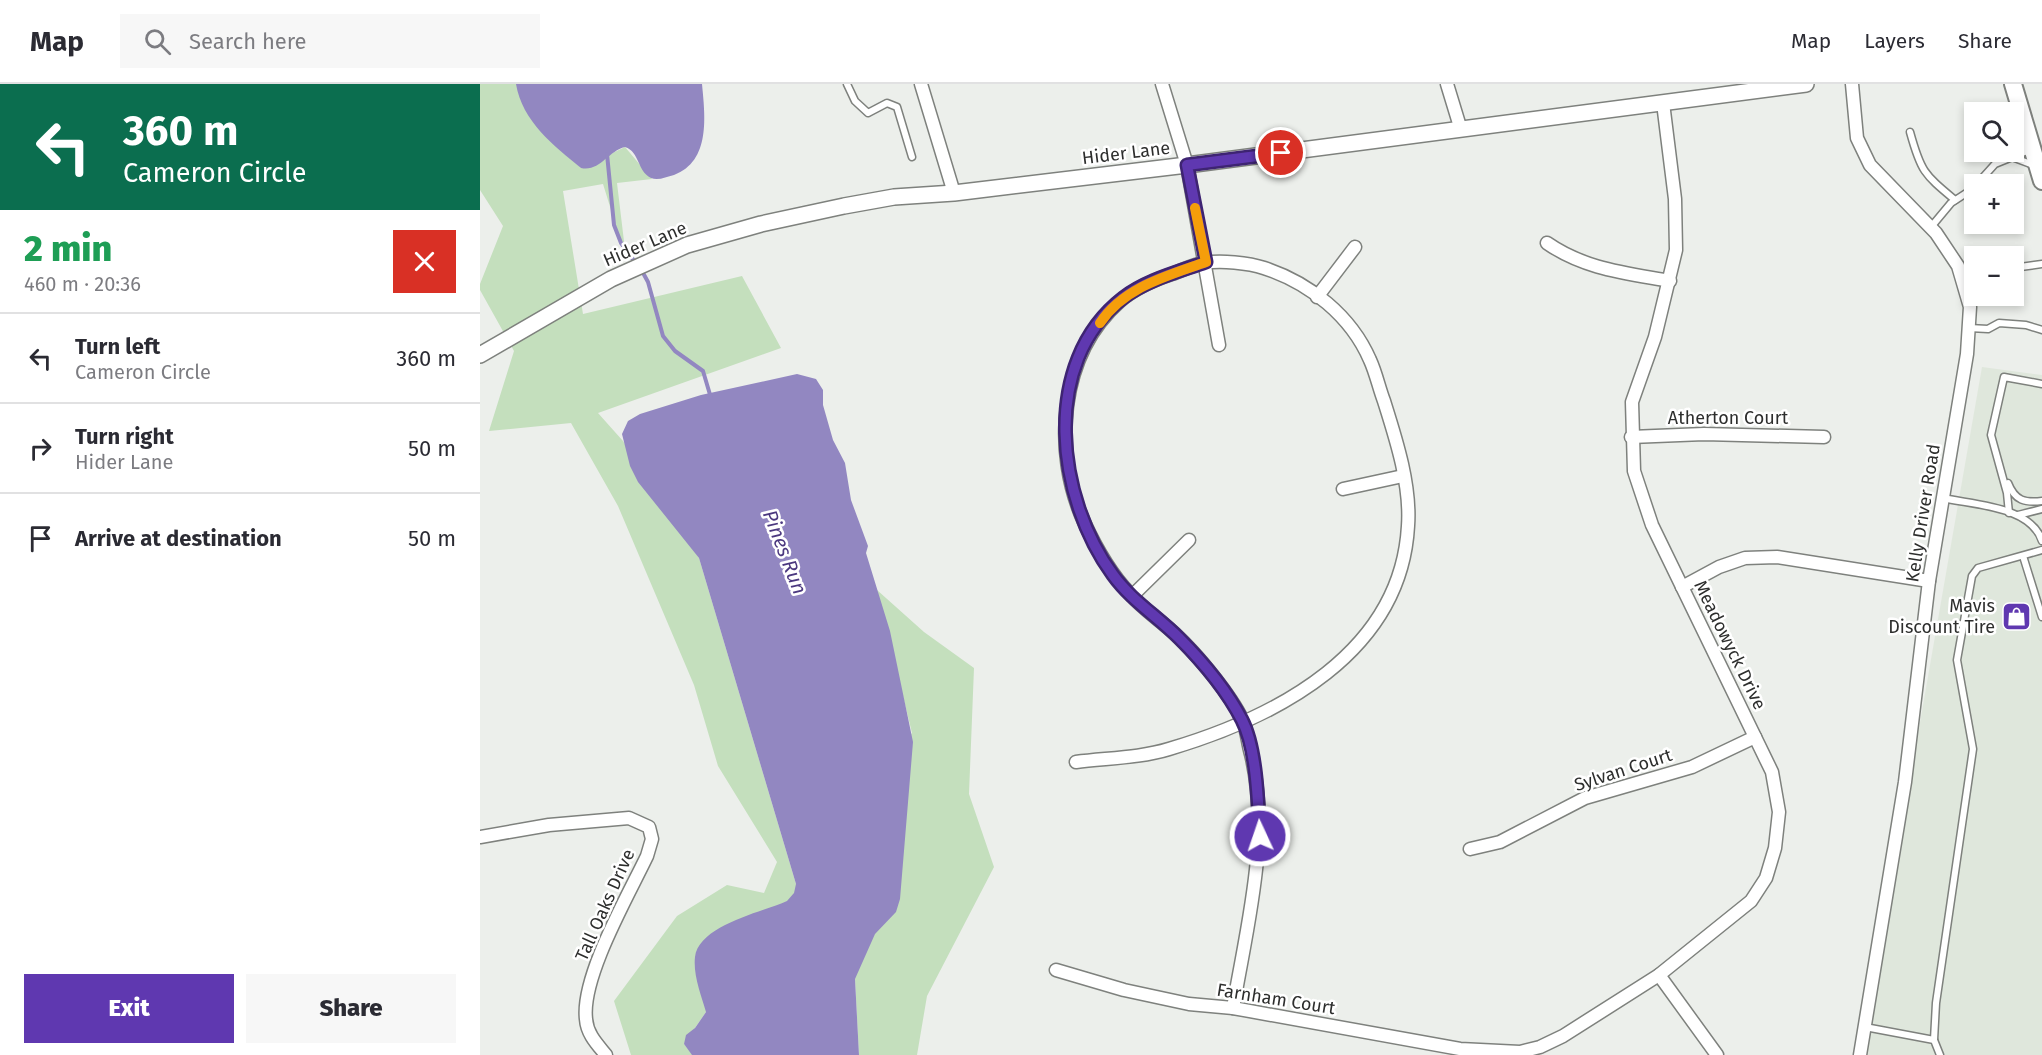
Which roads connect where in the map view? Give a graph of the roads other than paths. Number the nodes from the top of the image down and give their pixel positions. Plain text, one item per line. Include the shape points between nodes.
1 (847, 84) edge
2 (921, 84) edge
3 (1162, 84) edge
4 (1446, 84) edge
5 (1806, 84) edge
6 (1852, 84) edge
7 (2013, 84) edge
8 (1727, 89) edge
9 (1663, 103) junction
10 (1461, 130) junction
11 (1910, 132) dead end
12 (2032, 148) junction
13 (2024, 151) edge
14 (912, 157) dead end
15 (2000, 162) edge
16 (2020, 162) edge
17 (1187, 165) junction
18 (1986, 174) edge
19 (2040, 174) edge
20 (954, 193) junction
21 (1964, 194) edge
22 (1955, 200) junction
23 (1931, 228) junction
24 (1547, 243) dead end
25 (1354, 247) dead end
26 (1206, 262) junction
27 (2042, 264) edge
28 (2024, 266) edge
29 (1964, 270) edge
30 (1960, 271) junction
31 (1670, 281) junction
32 (1317, 297) junction
33 (1969, 328) junction
34 (2042, 330) edge
35 (1219, 345) dead end
36 (480, 355) edge
37 (2042, 384) edge
38 (1991, 435) junction
39 (1631, 437) junction
40 (1824, 437) dead end
41 (1403, 476) junction
42 (1343, 489) dead end
43 (1943, 498) junction
44 (2042, 501) edge
45 (2042, 509) edge
46 (2009, 513) junction
47 (2018, 516) junction
48 (1189, 540) dead end
49 (2042, 541) edge
50 (2042, 550) edge
51 (2023, 556) junction
52 (1929, 581) junction
53 (1682, 587) junction
54 (1132, 596) junction
55 (2042, 617) edge
56 (1243, 722) junction
57 (1755, 736) junction
58 (1076, 762) dead end
59 (480, 837) edge
60 (1470, 849) dead end
61 (1056, 970) dead end
62 (1659, 975) junction
63 (1233, 1008) junction
64 (1864, 1027) junction
65 (1934, 1040) junction
66 (1492, 1052) joint
67 (606, 1055) edge
68 (1717, 1055) edge
69 (1860, 1055) edge
70 (1940, 1055) edge

1 - 14 lane via 855,101 868,113 887,103 897,107
2 - 20 street
3 - 17 street
4 - 10 street
5 - 8 street, Hider Lane
6 - 23 street, Kelly Driver Road via 1857,138 1870,165
7 - 12 main road
8 - 9 street, Hider Lane
9 - 10 street, Hider Lane
9 - 31 street, Meadowyck Drive via 1675,199 1676,250
10 - 17 street, Hider Lane
11 - 22 lane via 1919,165
12 - 13 lane
12 - 19 main road
15 - 18 lane
16 - 19 lane
17 - 20 street, Hider Lane
17 - 26 street
20 - 36 street, Hider Lane via 894,197 844,206 687,245 611,279
21 - 22 lane
22 - 23 lane
23 - 30 street, Kelly Driver Road
24 - 31 street via 1568,258 1589,266
25 - 32 street
26 - 32 street via 1261,267
26 - 35 street
26 - 54 street via 1156,280 1123,298 1104,317 1082,350 1071,384 1064,438 1070,485 1084,522 1107,564
27 - 28 lane
29 - 30 lane
30 - 33 street, Kelly Driver Road via 1970,307
31 - 39 street, Meadowyck Drive via 1632,402
32 - 41 street via 1340,313 1370,359 1400,453
33 - 34 lane via 1988,329 1999,323 2026,324
33 - 43 street, Kelly Driver Road
37 - 38 lane via 2004,377
38 - 44 lane via 2016,498 2025,503
38 - 46 lane
39 - 40 street, Atherton Court
39 - 53 street, Meadowyck Drive via 1634,471 1652,525
41 - 42 street
41 - 56 street via 1409,523 1401,573 1374,625 1333,670 1290,700
43 - 46 lane
43 - 52 street, Kelly Driver Road
45 - 47 lane
46 - 47 lane
47 - 49 lane via 2029,522
48 - 54 street
50 - 51 lane
51 - 55 lane
51 - 65 lane via 1978,568 1970,586 1957,660 1973,749
52 - 53 street via 1777,557 1745,558
52 - 64 street, Kelly Driver Road via 1905,782
53 - 57 street, Meadowyck Drive
54 - 56 street via 1179,638 1214,678
56 - 58 street via 1165,751
56 - 63 street via 1257,780 1260,836
57 - 60 street, Sylvan Court via 1692,767 1585,798 1500,842
57 - 62 street, Meadowyck Drive via 1772,772 1779,812 1775,848 1766,878 1742,909
59 - 67 street, Tall Oaks Drive via 549,825 629,818 649,827 652,839 647,856 600,954 586,997 586,1020 592,1038
61 - 63 street, Farnham Court via 1189,1004
62 - 66 street, Meadowyck Drive via 1540,1047
62 - 68 street
63 - 66 street, Farnham Court
64 - 65 lane
64 - 69 street, Kelly Driver Road
65 - 70 lane

